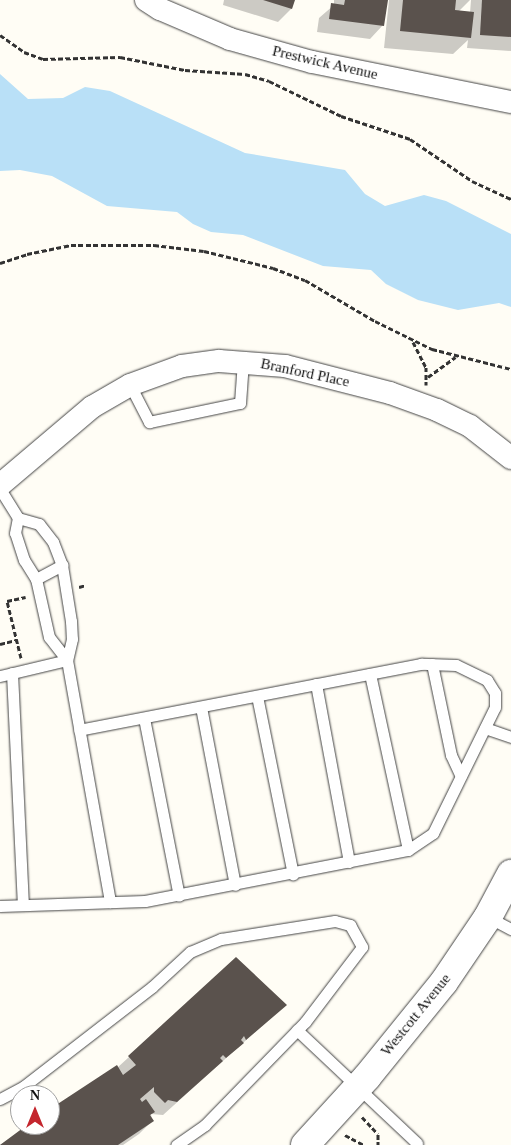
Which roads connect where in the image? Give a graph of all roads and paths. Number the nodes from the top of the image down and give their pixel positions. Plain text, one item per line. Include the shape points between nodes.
1 (146, 0) edge
2 (0, 35) edge
3 (511, 102) edge
4 (511, 199) edge
5 (0, 263) edge
6 (413, 341) junction
7 (456, 356) junction
8 (243, 362) junction
9 (511, 369) edge
10 (428, 377) junction
11 (130, 385) junction
12 (426, 385) dead end
13 (511, 458) edge
14 (0, 485) edge
15 (0, 489) edge
16 (18, 518) junction
17 (62, 566) junction
18 (36, 579) junction
19 (7, 601) dead end
20 (16, 640) junction
21 (0, 644) edge
22 (67, 660) junction
23 (432, 664) junction
24 (25, 670) junction
25 (12, 673) junction
26 (370, 674) junction
27 (0, 676) edge
28 (316, 684) junction
29 (257, 696) junction
30 (200, 707) junction
31 (144, 718) junction
32 (485, 728) junction
33 (79, 730) junction
34 (511, 737) edge
35 (461, 776) junction
36 (408, 850) junction
37 (349, 862) junction
38 (293, 874) junction
39 (511, 874) edge
40 (235, 885) junction
41 (179, 896) junction
42 (110, 902) junction
43 (23, 905) junction
44 (0, 906) edge
45 (500, 923) edge
46 (297, 1030) junction
47 (352, 1093) junction
48 (0, 1099) edge
49 (418, 1143) dead end
50 (176, 1145) edge
51 (306, 1145) edge
52 (378, 1145) edge

1 - 3 street, Prestwick Avenue via 160,10 230,39 312,62
2 - 4 path via 24,52 43,59 120,57 185,70 245,74 269,81 341,116 410,139 472,181
5 - 6 path via 71,245 154,245 204,251 273,268 305,280
6 - 7 path
6 - 10 path
7 - 9 path
7 - 10 path
8 - 11 street, Branford Place via 219,360 182,366
8 - 11 lane via 240,403 149,422
8 - 13 street, Branford Place via 285,366 428,406 470,426
10 - 12 path
11 - 14 street, Branford Place via 92,407
15 - 16 lane
16 - 17 lane via 39,524 53,542
16 - 18 lane via 15,533 19,548
17 - 18 lane
17 - 22 lane via 72,639
18 - 22 lane via 49,637
19 - 20 path
20 - 21 path
20 - 24 path
22 - 24 lane
22 - 33 lane
23 - 26 lane
23 - 32 lane via 456,665 487,680 495,692 495,707
23 - 35 lane via 451,755
24 - 25 lane
25 - 27 lane
25 - 43 lane
26 - 28 lane
26 - 36 lane
28 - 29 lane
28 - 37 lane
29 - 30 lane
29 - 38 lane
30 - 31 lane
30 - 40 lane
31 - 33 lane
31 - 41 lane
32 - 34 lane
32 - 35 lane
33 - 42 lane
35 - 36 lane via 433,833
36 - 37 lane
37 - 38 lane
38 - 40 lane
39 - 45 street, Westcott Avenue
40 - 41 lane
41 - 42 lane
42 - 43 lane
43 - 44 lane
45 - 47 street, Westcott Avenue via 444,982
46 - 47 lane
46 - 48 lane via 362,947 350,925 336,921 220,939 190,952 152,987 24,1086
46 - 50 lane via 206,1125
47 - 49 lane
47 - 51 street, Westcott Avenue
47 - 52 path via 378,1134

